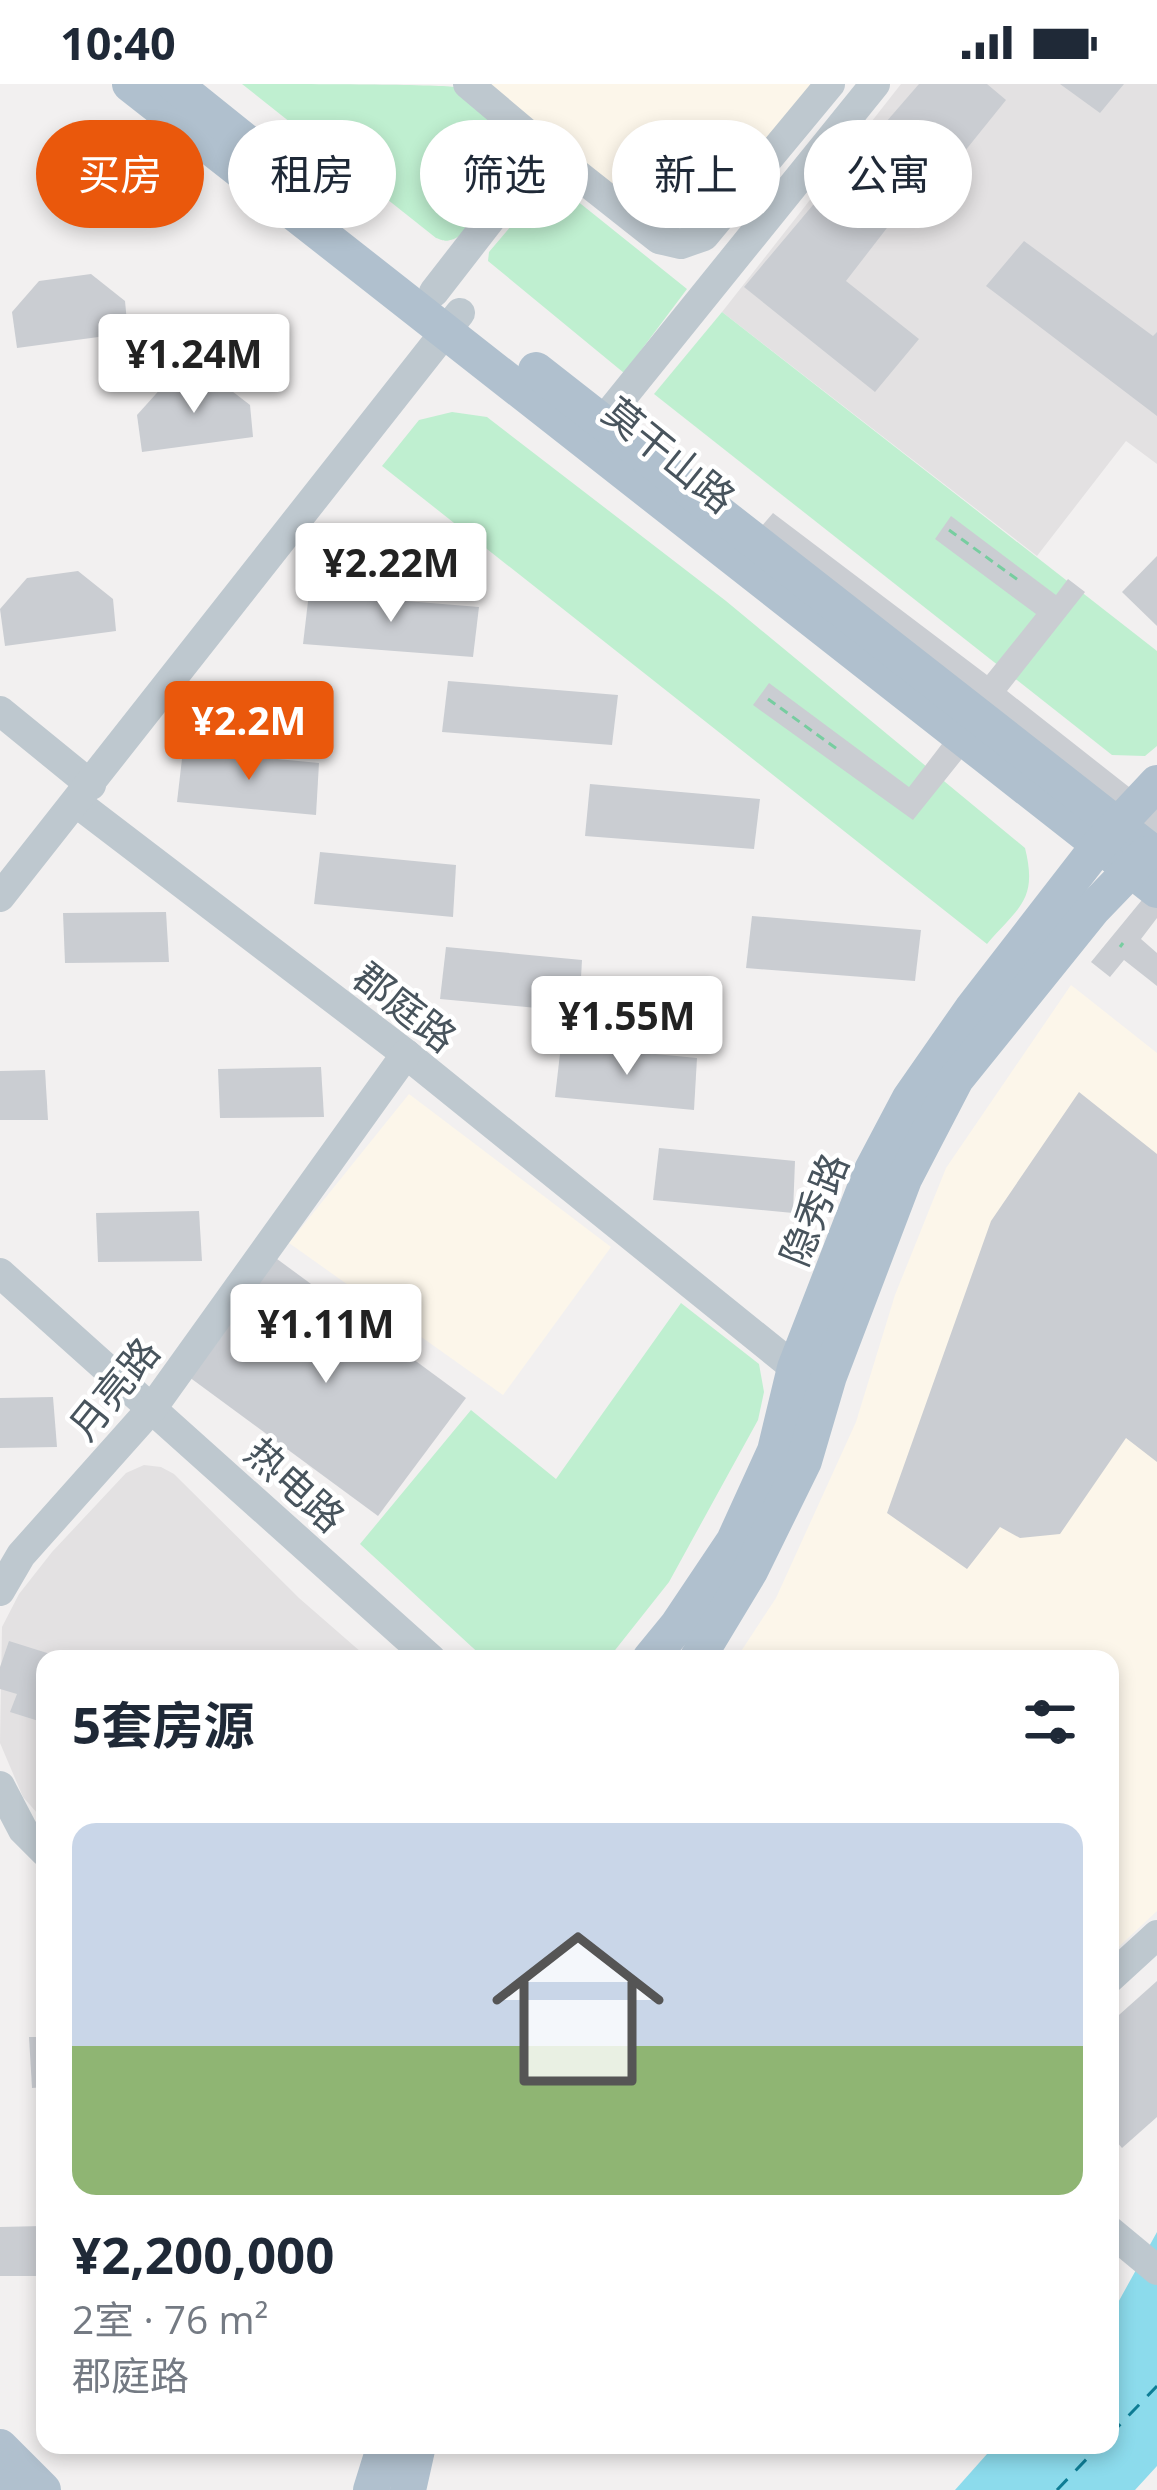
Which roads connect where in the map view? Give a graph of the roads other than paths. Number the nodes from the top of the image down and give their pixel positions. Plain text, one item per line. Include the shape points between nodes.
1 (130, 84) edge
2 (468, 84) edge
3 (830, 84) edge
4 (875, 84) edge
5 (181, 86) edge
6 (511, 120) edge
7 (588, 183) edge
8 (497, 228) edge
9 (447, 311) junction
10 (604, 421) junction
11 (0, 711) edge
12 (1157, 783) edge
13 (84, 794) junction
14 (1108, 834) junction
15 (1150, 862) edge
16 (0, 897) edge
17 (406, 1054) junction
18 (0, 1273) edge
19 (795, 1368) junction
20 (153, 1407) junction
21 (0, 1591) edge
22 (420, 1650) edge
23 (657, 1650) edge
24 (702, 1650) edge
25 (0, 1786) edge
26 (36, 1843) edge
27 (1157, 1935) edge
28 (1119, 1970) edge
29 (1119, 2239) edge
30 (1157, 2270) edge
31 (0, 2447) edge
32 (382, 2454) edge
33 (416, 2454) edge
34 (43, 2490) edge
35 (370, 2490) edge
36 (408, 2490) edge

1 - 9 main road, 莫干山路
2 - 6 street
3 - 7 street via 704,236 681,244 659,238
4 - 10 street
5 - 9 main road, 莫干山路
8 - 9 street
9 - 10 main road, 莫干山路
9 - 13 street
9 - 14 main road, 莫干山路 via 696,530
10 - 14 main road, 莫干山路
11 - 13 street, 郡庭路
12 - 14 main road, 隐秀路
13 - 16 street
13 - 17 street, 郡庭路
14 - 15 main road, 莫干山路
14 - 19 main road, 隐秀路 via 910,1098 872,1170
15 - 24 main road, 隐秀路 via 1093,909 956,1079 904,1179 804,1461
17 - 19 street, 郡庭路
17 - 20 street, 月亮路
18 - 20 street, 热电路
19 - 23 main road, 隐秀路 via 775,1451 734,1540
20 - 21 street, 月亮路 via 21,1555
20 - 22 street, 热电路
25 - 26 street
27 - 28 street
29 - 30 street
31 - 34 main road
32 - 35 main road
33 - 36 main road

